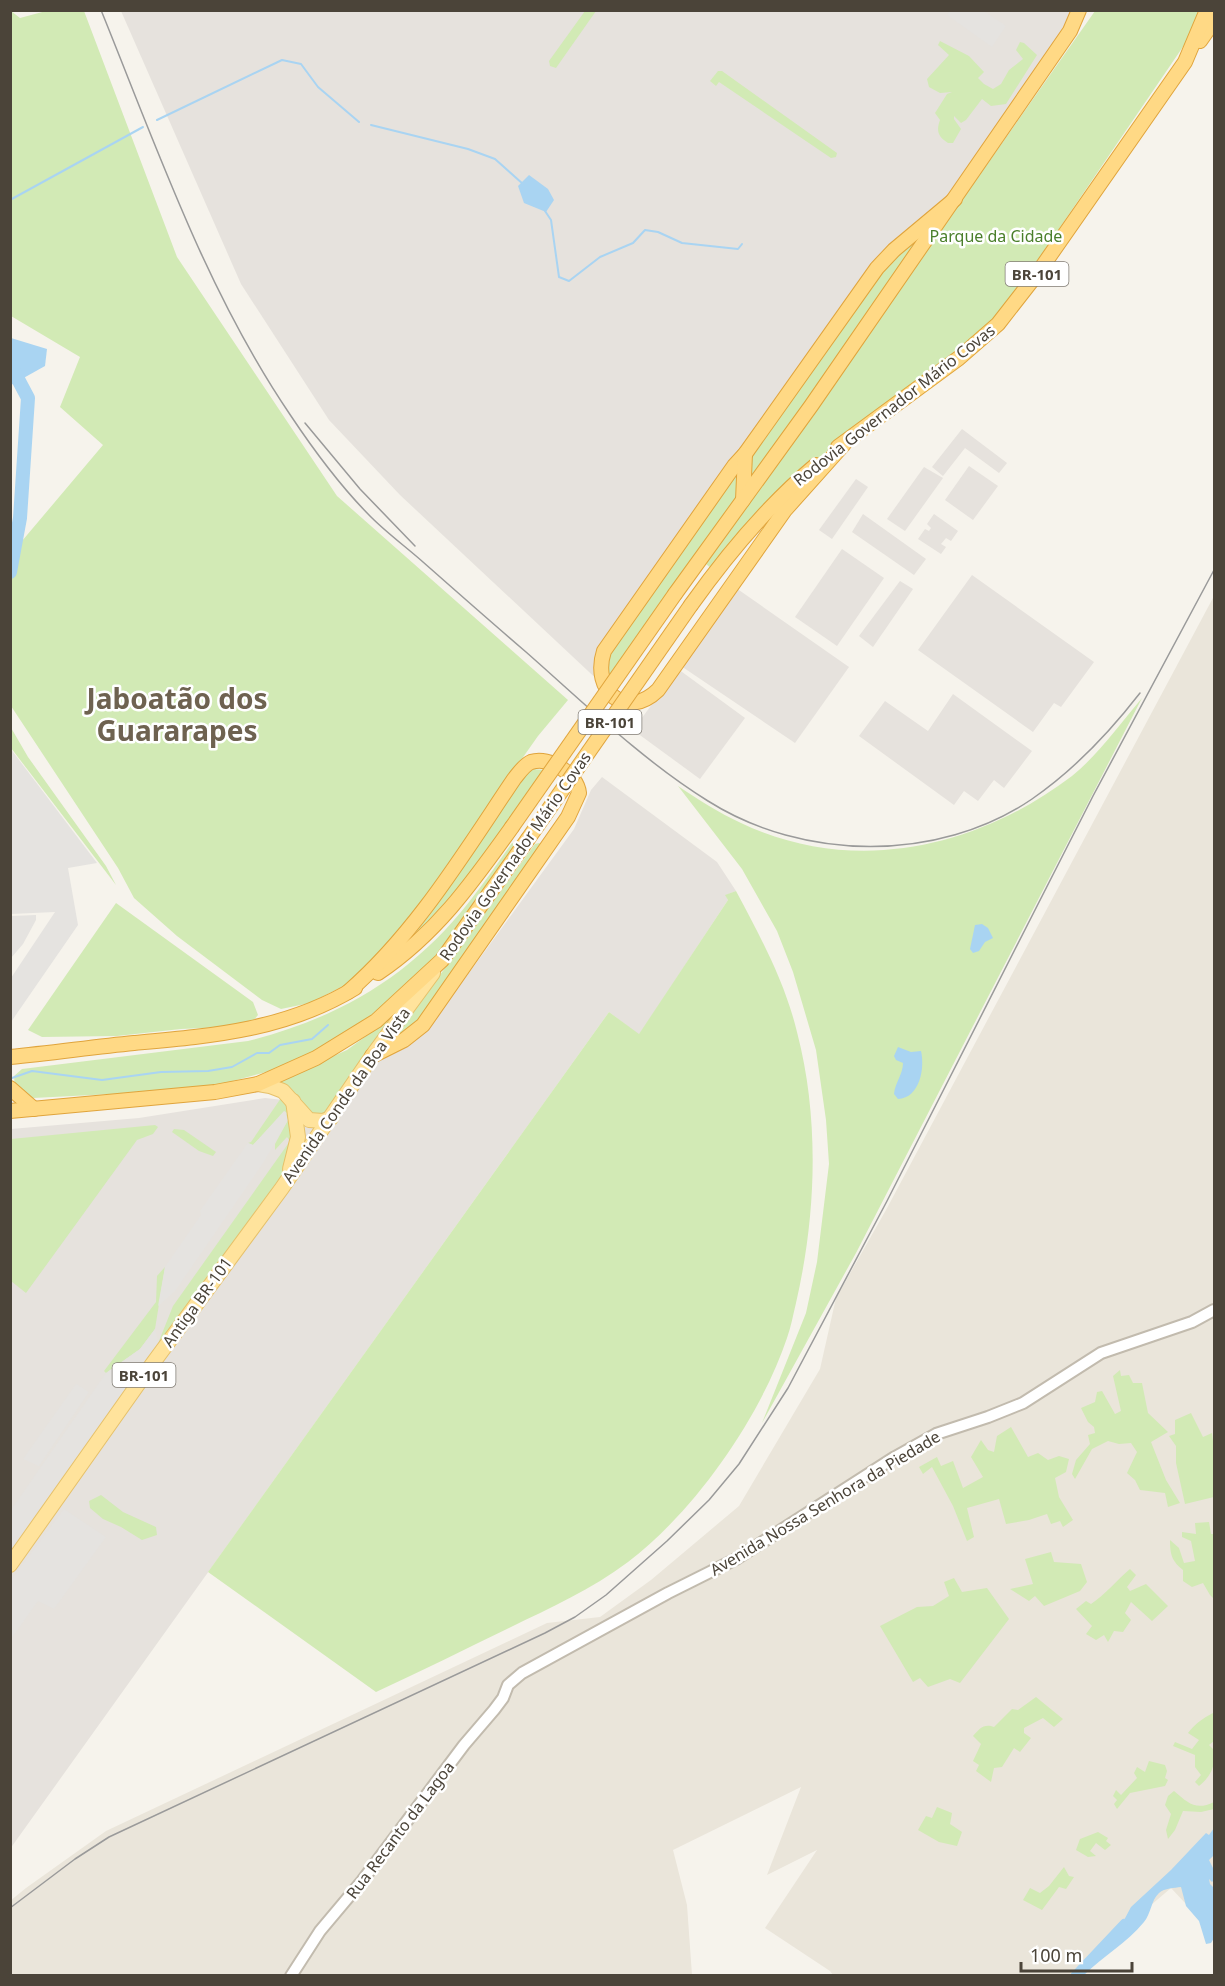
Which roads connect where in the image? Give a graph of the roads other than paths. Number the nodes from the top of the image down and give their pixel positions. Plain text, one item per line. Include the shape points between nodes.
1 (1079, 10) edge
2 (1084, 10) edge
3 (1207, 10) edge
4 (1215, 21) edge
5 (1070, 31) junction
6 (1185, 62) junction
7 (955, 199) junction
8 (843, 444) junction
9 (746, 454) junction
10 (743, 500) junction
11 (442, 960) junction
12 (348, 992) junction
13 (25, 1055) junction
14 (372, 1056) junction
15 (10, 1057) edge
16 (10, 1064) edge
17 (258, 1084) junction
18 (10, 1088) edge
19 (293, 1101) junction
20 (34, 1109) junction
21 (10, 1111) edge
22 (331, 1118) junction
23 (282, 1188) junction
24 (1215, 1310) edge
25 (10, 1565) edge
26 (508, 1685) joint
27 (291, 1976) edge

1 - 5 highway, Rodovia Governador Mário Covas / BR-101
2 - 5 highway
3 - 6 highway, Rodovia Governador Mário Covas / BR-101
4 - 6 highway
5 - 7 highway, Rodovia Governador Mário Covas / BR-101
6 - 8 highway, Rodovia Governador Mário Covas / BR-101 via 998,324 959,358
7 - 9 highway via 877,268
7 - 10 highway, Rodovia Governador Mário Covas / BR-101
8 - 9 highway via 785,510 658,690 640,701 619,700 602,682 604,651
8 - 11 highway, Rodovia Governador Mário Covas / BR-101, bridge via 802,476 753,524 723,561
9 - 10 highway
10 - 12 highway, Rodovia Governador Mário Covas / BR-101, bridge via 452,908 399,959
11 - 14 main road, Avenida Conde da Boa Vista / BR-101
11 - 17 highway, Rodovia Governador Mário Covas / BR-101 via 390,1010 357,1034
12 - 13 highway, Rodovia Governador Mário Covas / BR-101 via 286,1019 240,1031
12 - 14 highway via 392,950 525,766 549,762 573,777 579,793 568,817 423,1025
13 - 15 highway, Rodovia Governador Mário Covas / BR-101
13 - 16 highway
14 - 22 main road, Avenida Conde da Boa Vista / BR-101
17 - 19 main road via 279,1089
17 - 20 highway, Rodovia Governador Mário Covas / BR-101 via 193,1096
18 - 20 highway
19 - 22 main road via 309,1120
19 - 23 main road, Avenida Conde da Boa Vista / BR-101 via 298,1144
20 - 21 highway, Rodovia Governador Mário Covas / BR-101
22 - 23 main road, Avenida Conde da Boa Vista / BR-101
23 - 25 main road, Antiga BR-101 / BR-101
24 - 26 street, Avenida Nossa Senhora da Piedade via 1192,1322 1101,1353 1023,1403 929,1438 736,1559 526,1670
26 - 27 street, Rua Recanto da Lagoa via 503,1698 320,1931

